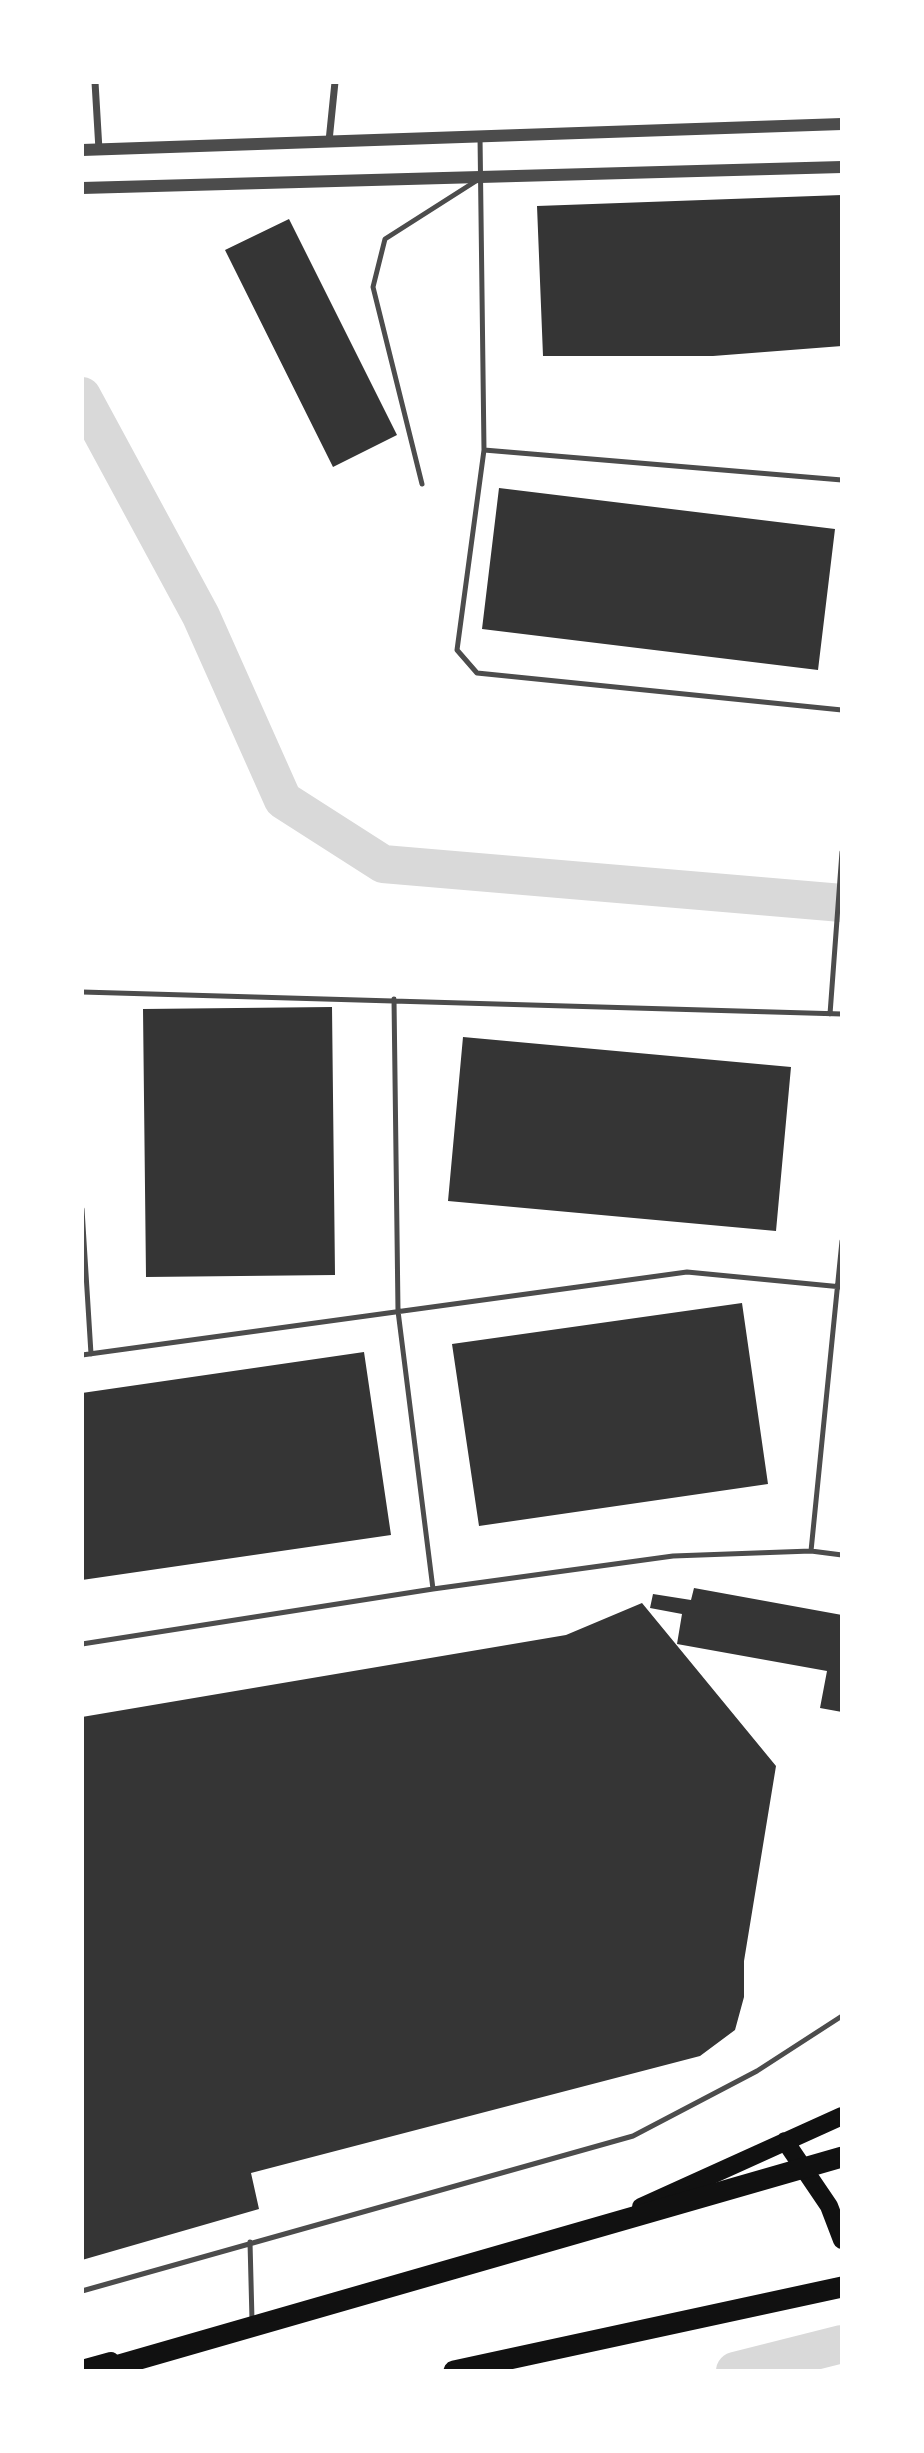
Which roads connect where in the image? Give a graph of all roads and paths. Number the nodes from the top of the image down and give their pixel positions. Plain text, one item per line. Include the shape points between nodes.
1 (93, 82) edge
2 (335, 82) edge
3 (842, 124) edge
4 (480, 136) junction
5 (329, 141) junction
6 (82, 150) edge
7 (99, 150) junction
8 (842, 167) edge
9 (481, 177) junction
10 (82, 188) edge
11 (484, 450) junction
12 (842, 480) edge
13 (422, 484) dead end
14 (842, 710) edge
15 (842, 852) edge
16 (82, 992) edge
17 (394, 999) junction
18 (831, 1014) junction
19 (842, 1014) edge
20 (82, 1209) edge
21 (842, 1241) edge
22 (839, 1287) edge
23 (398, 1311) junction
24 (91, 1354) junction
25 (82, 1355) edge
26 (811, 1551) junction
27 (842, 1555) edge
28 (433, 1589) junction
29 (82, 1644) edge
30 (842, 2016) edge
31 (842, 2116) edge
32 (785, 2141) junction
33 (842, 2157) edge
34 (842, 2240) edge
35 (250, 2242) junction
36 (842, 2287) edge
37 (82, 2291) edge
38 (253, 2325) junction
39 (82, 2369) edge
40 (98, 2371) edge
41 (454, 2371) edge

1 - 7 street
2 - 5 street
3 - 4 street
4 - 5 street
4 - 9 lane
5 - 7 street
6 - 7 street
8 - 9 street
9 - 10 street
9 - 11 lane
9 - 13 lane via 385,239 373,287
11 - 12 lane
11 - 14 lane via 457,650 477,673
15 - 18 lane
16 - 17 lane
17 - 18 lane
17 - 23 lane
18 - 19 lane
20 - 24 lane
21 - 22 lane
22 - 23 lane via 687,1272
22 - 26 lane
23 - 24 lane
23 - 28 lane
24 - 25 lane
26 - 27 lane
26 - 28 lane via 673,1556
28 - 29 lane
30 - 35 lane via 757,2071 634,2136
31 - 32 main road
32 - 34 main road via 829,2206
32 - 38 main road via 589,2231
33 - 40 highway
35 - 37 lane
35 - 38 lane
36 - 41 highway
38 - 39 main road

